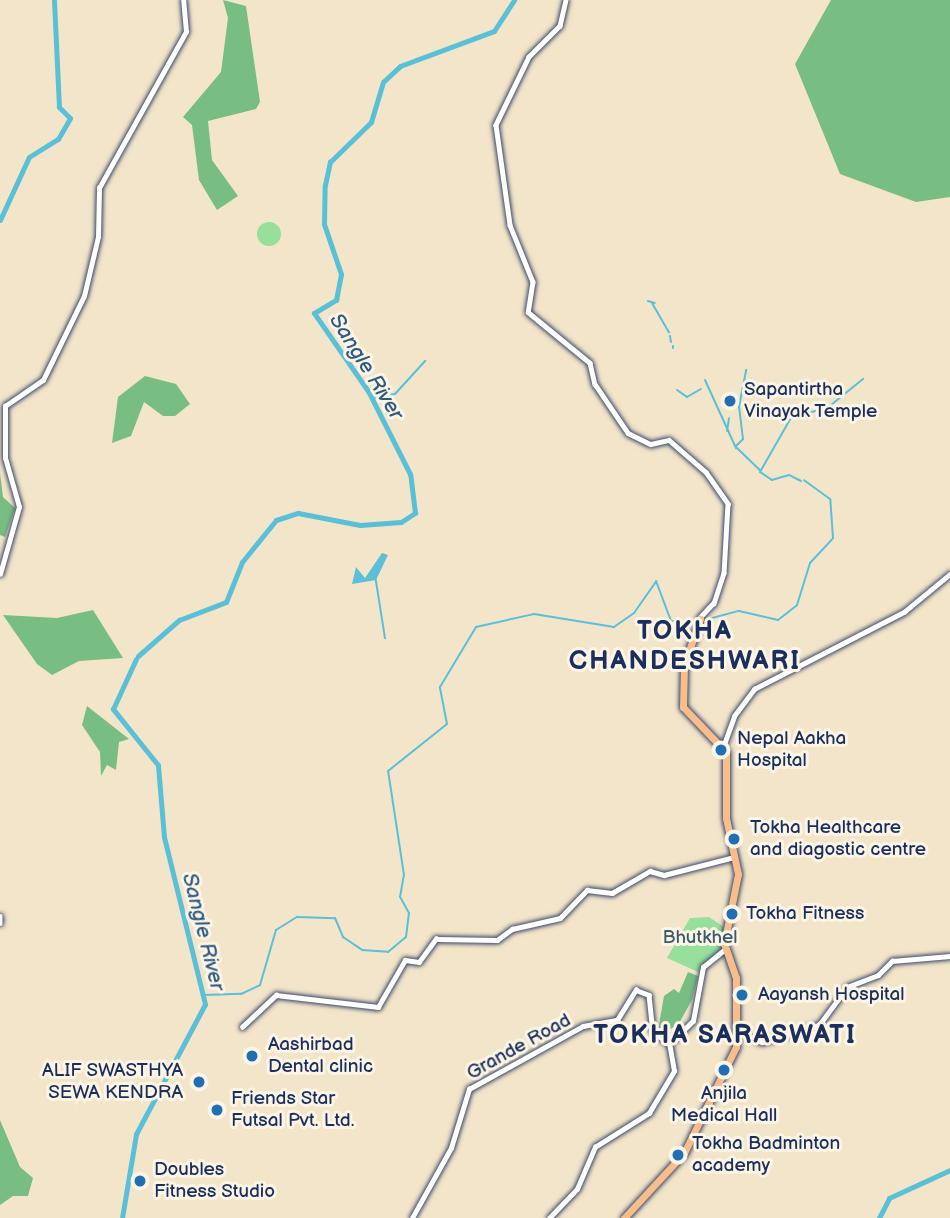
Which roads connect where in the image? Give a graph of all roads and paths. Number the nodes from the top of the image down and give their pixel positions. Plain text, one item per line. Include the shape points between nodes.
1 (183, 0) edge
2 (566, 0) edge
3 (0, 574) edge
4 (950, 575) edge
5 (698, 622) joint
6 (723, 747) junction
7 (734, 857) junction
8 (0, 916) edge
9 (0, 923) edge
10 (725, 949) junction
11 (950, 956) edge
12 (242, 1027) dead end
13 (737, 1031) junction
14 (668, 1044) junction
15 (412, 1218) edge
16 (548, 1218) edge
17 (624, 1218) edge

1 - 3 street via 186,32 99,188 98,237 84,296 43,380 5,407 5,458 19,507
2 - 5 street via 560,26 529,57 496,125 510,225 533,282 528,312 590,363 595,384 628,433 651,444 669,440 706,472 728,504 724,573 714,603
4 - 6 street via 890,620 754,689 734,716
5 - 6 main road via 681,679 684,711
6 - 7 main road
7 - 10 main road via 738,873
7 - 12 street via 664,875 650,871 615,892 587,890 560,918 497,940 436,939 419,962 405,960 378,1007 276,995
8 - 9 street
10 - 13 main road via 736,978
10 - 14 street via 701,971 693,1021
11 - 13 street via 892,961 878,975 847,987 819,1025 762,1042
13 - 17 main road via 729,1068 684,1153
14 - 15 street, Grande Road via 653,1031 649,995 636,990 617,1020 583,1026 473,1086 451,1148
14 - 16 street via 674,1071 649,1113 595,1147 576,1189

